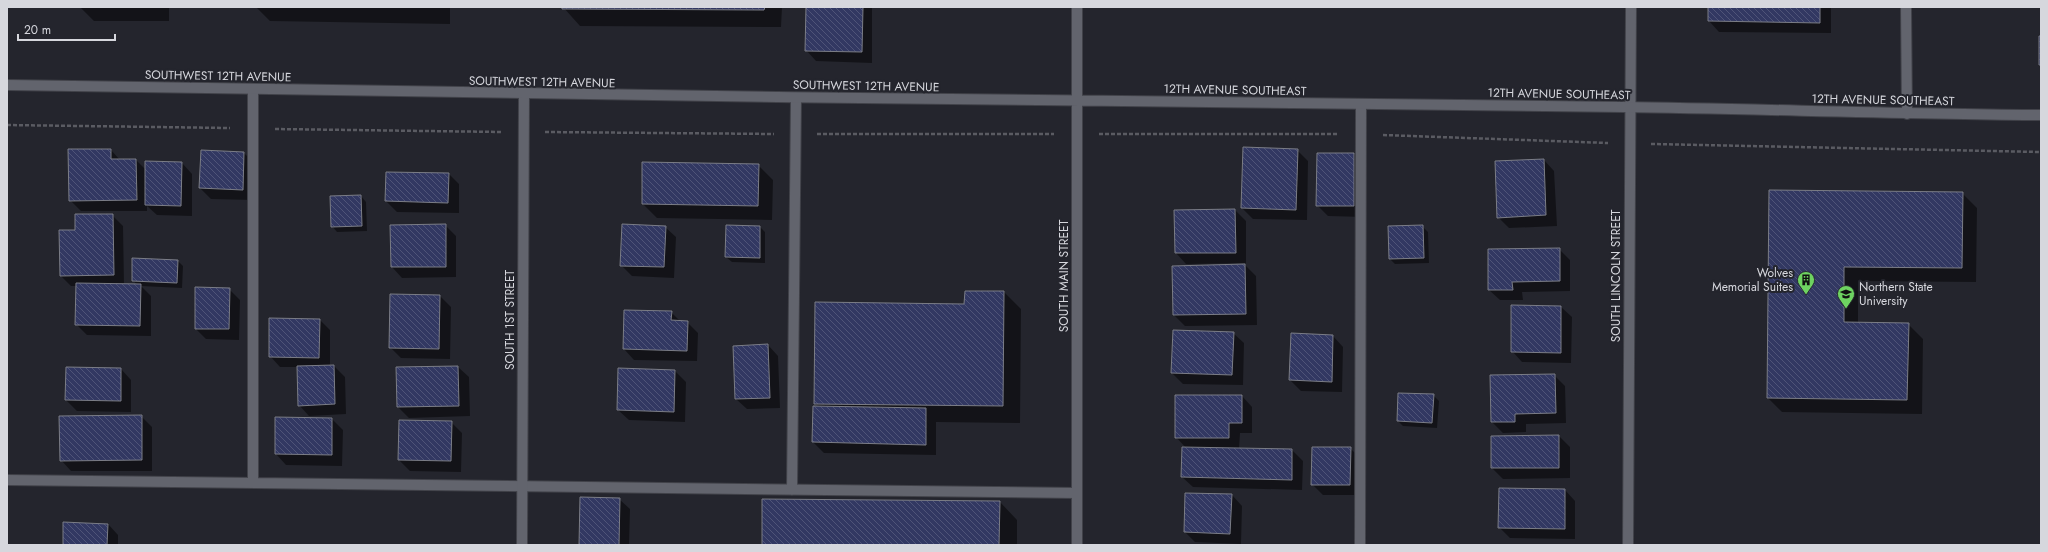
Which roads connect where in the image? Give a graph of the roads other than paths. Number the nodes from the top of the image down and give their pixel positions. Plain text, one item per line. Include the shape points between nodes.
1 (1077, 7) edge
2 (1631, 7) edge
3 (1906, 7) edge
4 (7, 85) edge
5 (253, 90) junction
6 (524, 95) junction
7 (796, 98) junction
8 (1076, 102) junction
9 (1361, 105) junction
10 (1630, 107) junction
11 (1907, 114) junction
12 (2041, 115) edge
13 (7, 480) edge
14 (253, 483) junction
15 (523, 487) junction
16 (792, 490) junction
17 (1077, 493) junction
18 (522, 545) edge
19 (1077, 545) edge
20 (1360, 545) edge
21 (1628, 545) edge

1 - 8 street, SOUTH MAIN STREET
2 - 10 street, SOUTH LINCOLN STREET
3 - 11 street
4 - 5 street, SOUTHWEST 12TH AVENUE
5 - 6 street, SOUTHWEST 12TH AVENUE
5 - 14 street
6 - 7 street, SOUTHWEST 12TH AVENUE
6 - 15 street, SOUTH 1ST STREET
7 - 8 street, SOUTHWEST 12TH AVENUE
7 - 16 street
8 - 9 street, 12TH AVENUE SOUTHEAST
8 - 17 street, SOUTH MAIN STREET
9 - 10 street, 12TH AVENUE SOUTHEAST
9 - 20 street
10 - 11 street, 12TH AVENUE SOUTHEAST
10 - 21 street, SOUTH LINCOLN STREET
11 - 12 street, 12TH AVENUE SOUTHEAST
13 - 14 street
14 - 15 street
15 - 16 street
15 - 18 street, SOUTH 1ST STREET
16 - 17 street
17 - 19 street, SOUTH MAIN STREET

